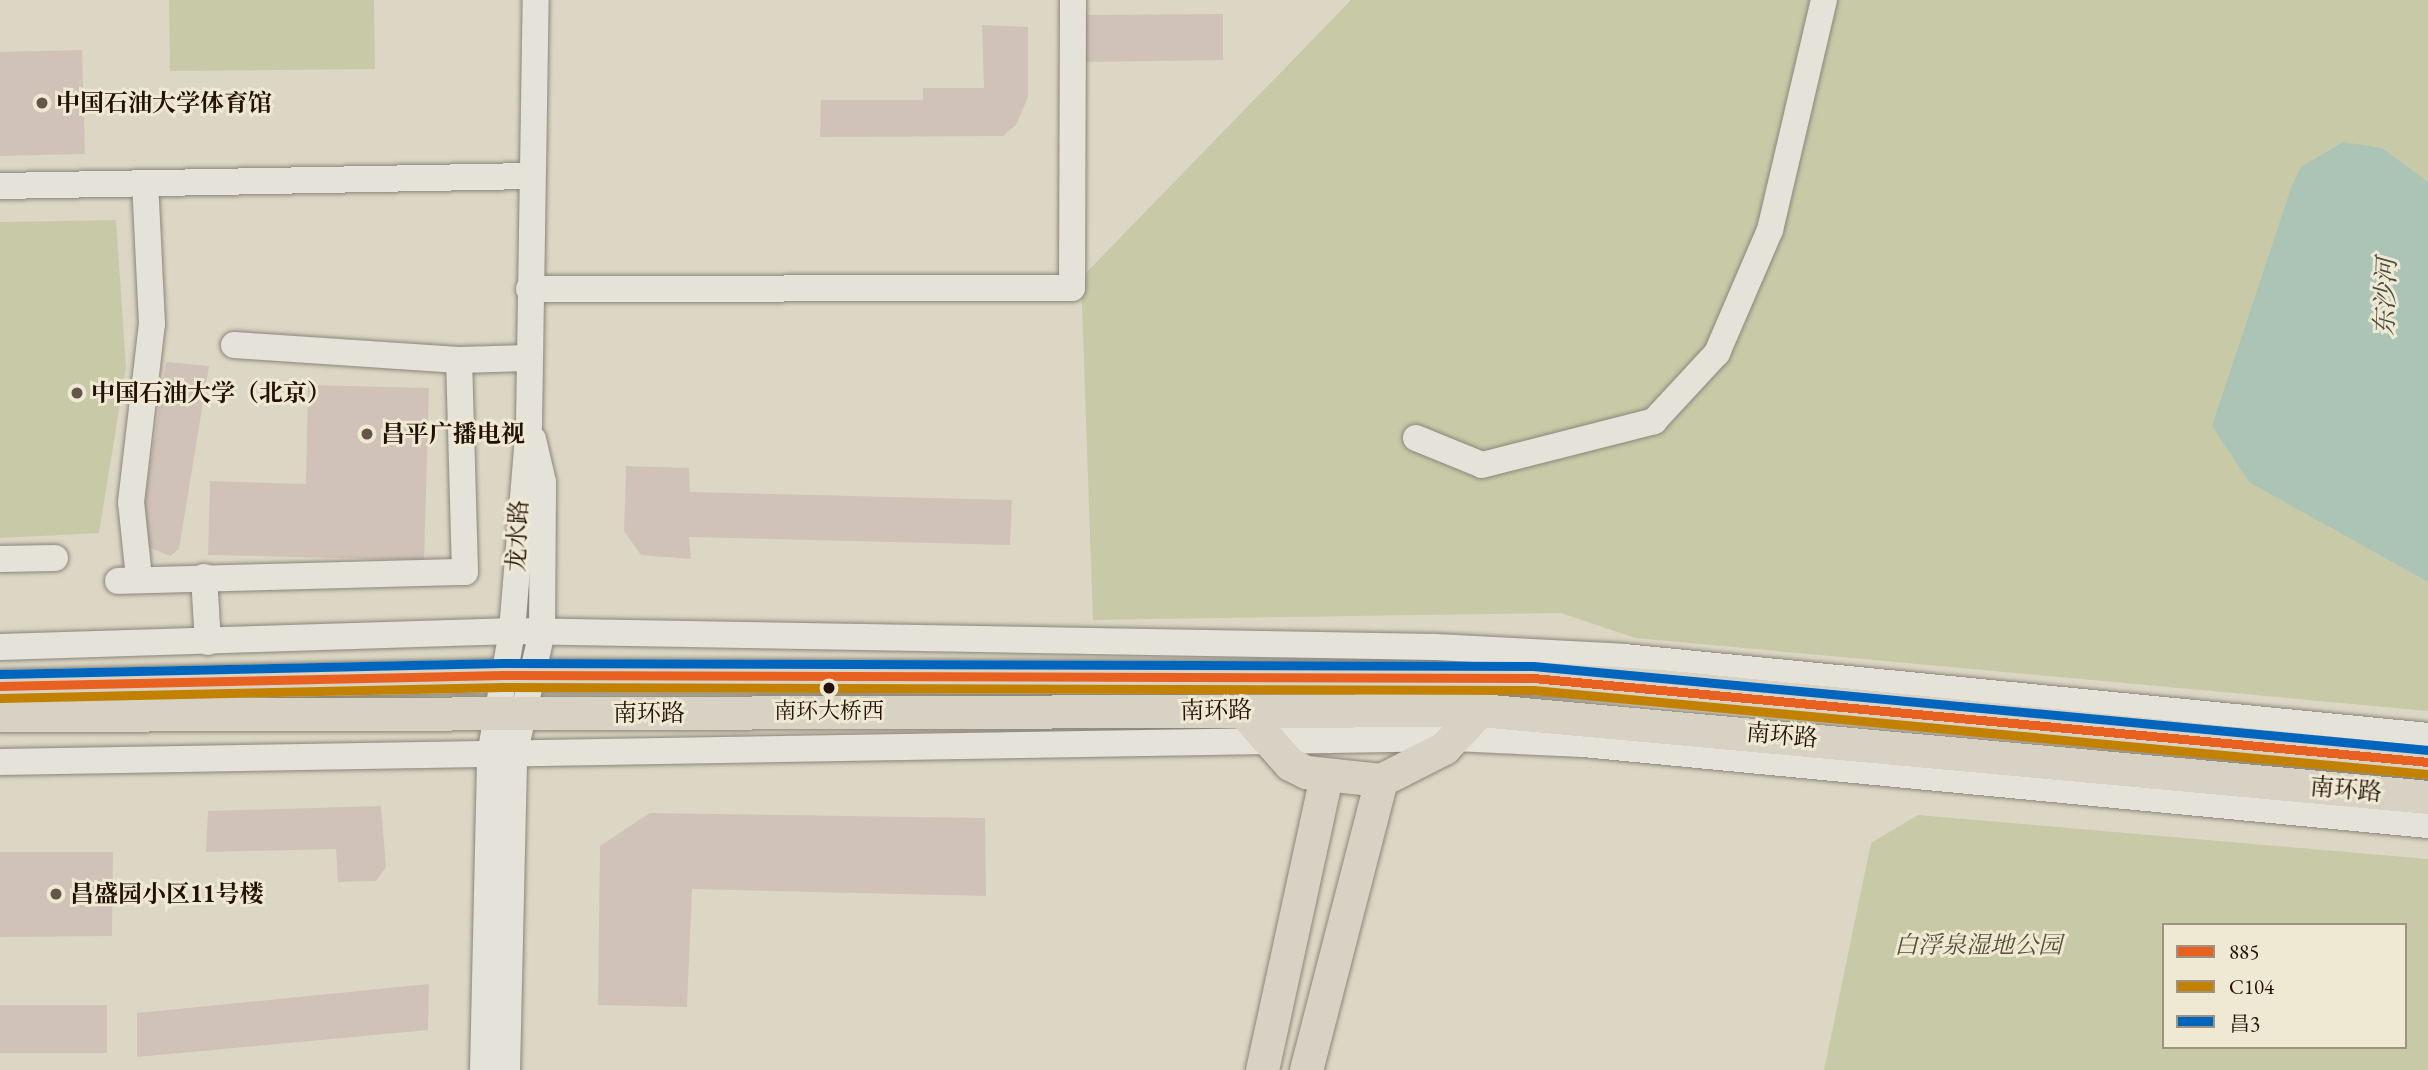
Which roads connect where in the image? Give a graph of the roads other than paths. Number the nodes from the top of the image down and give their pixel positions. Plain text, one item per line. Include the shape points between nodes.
1 (536, 0) edge
2 (1073, 0) edge
3 (1824, 0) edge
4 (532, 176) junction
5 (145, 183) junction
6 (0, 186) edge
7 (529, 289) junction
8 (234, 345) dead end
9 (528, 358) junction
10 (459, 360) junction
11 (529, 424) junction
12 (1416, 438) dead end
13 (54, 558) dead end
14 (0, 559) edge
15 (204, 577) junction
16 (512, 631) junction
17 (542, 632) junction
18 (208, 642) junction
19 (0, 647) edge
20 (1662, 673) junction
21 (517, 675) junction
22 (0, 686) edge
23 (1242, 710) junction
24 (1480, 710) junction
25 (510, 713) junction
26 (0, 715) edge
27 (2428, 736) edge
28 (1656, 737) junction
29 (1454, 738) junction
30 (1270, 740) junction
31 (502, 755) junction
32 (0, 762) edge
33 (2428, 762) edge
34 (1326, 777) junction
35 (1381, 780) junction
36 (2428, 797) edge
37 (2428, 825) edge
38 (483, 1070) edge
39 (506, 1070) edge
40 (1262, 1070) edge
41 (1306, 1070) edge

1 - 4 street, 龙水路
2 - 7 street via 1072,288
3 - 12 street via 1770,230 1717,353 1654,421 1482,465
4 - 5 street
4 - 7 street, 龙水路
5 - 6 street
5 - 15 street via 152,324 131,502 128,580
7 - 9 street, 龙水路
8 - 10 street
9 - 10 street
9 - 11 street, 龙水路
10 - 15 street via 465,572
11 - 16 street, 龙水路
11 - 17 street via 543,482
13 - 14 street
15 - 18 street
16 - 17 street
16 - 18 street
16 - 21 street, 龙水路
17 - 20 street via 1435,647
17 - 21 street
18 - 19 street
20 - 21 main road, 南环路 via 1533,678
20 - 27 street
20 - 33 main road, 南环路
21 - 22 main road, 南环路
21 - 25 street, 龙水路
23 - 24 main road, 南环路
23 - 25 main road, 南环路
23 - 30 main road
24 - 28 main road, 南环路
24 - 29 main road
25 - 26 main road, 南环路
25 - 31 street, 龙水路
28 - 29 street
28 - 36 main road, 南环路
28 - 37 street
29 - 30 street
29 - 35 main road
30 - 31 street
30 - 34 main road via 1290,764
31 - 32 street
31 - 38 street, 龙水路
31 - 39 street, 龙水路
34 - 35 main road
34 - 40 main road
35 - 41 main road

